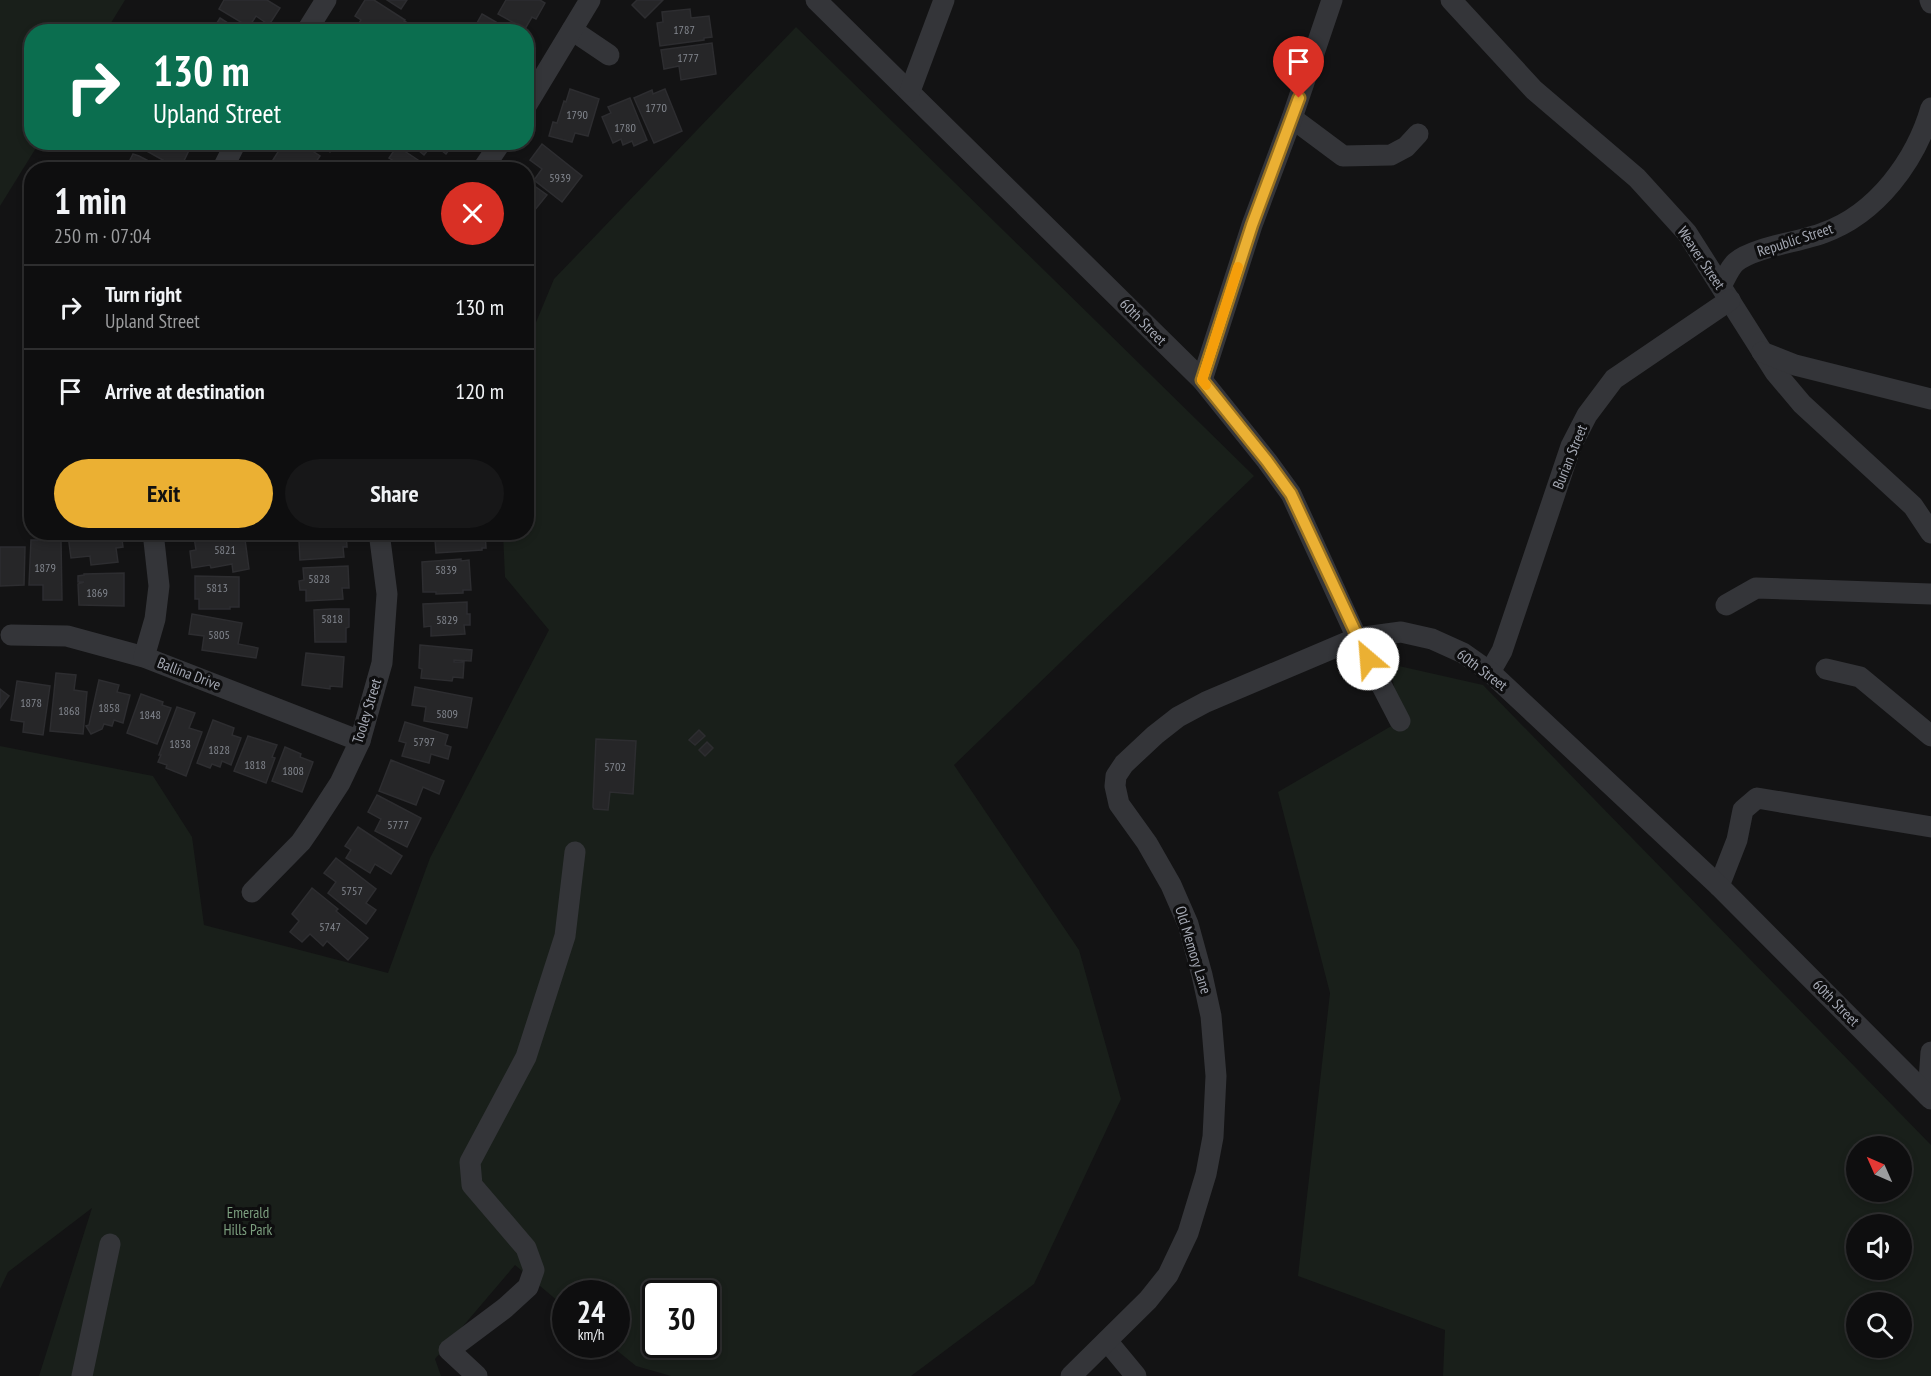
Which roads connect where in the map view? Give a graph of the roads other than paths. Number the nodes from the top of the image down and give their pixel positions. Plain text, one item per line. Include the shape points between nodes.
1 (326, 0) edge
2 (590, 0) edge
3 (816, 0) edge
4 (944, 0) edge
5 (1332, 0) edge
6 (1451, 0) edge
7 (311, 24) edge
8 (572, 30) junction
9 (609, 55) dead end
10 (910, 91) junction
11 (534, 93) edge
12 (1931, 108) edge
13 (1292, 118) junction
14 (1418, 134) dead end
15 (1725, 293) junction
16 (1762, 352) junction
17 (1202, 380) junction
18 (1931, 399) edge
19 (1931, 533) edge
20 (154, 540) edge
21 (380, 540) edge
22 (1931, 594) edge
23 (1726, 605) dead end
24 (11, 635) dead end
25 (1357, 638) junction
26 (144, 657) junction
27 (1826, 669) dead end
28 (1490, 672) junction
29 (1401, 720) dead end
30 (1931, 736) edge
31 (360, 741) junction
32 (1931, 827) edge
33 (576, 852) dead end
34 (1719, 886) junction
35 (252, 892) dead end
36 (1931, 1052) edge
37 (1929, 1097) edge
38 (110, 1244) dead end
39 (1107, 1341) junction
40 (82, 1376) edge
41 (477, 1376) edge
42 (1071, 1376) edge
43 (1136, 1376) edge

1 - 7 street
2 - 8 street
3 - 10 street, 60th Street
4 - 10 street
5 - 13 street
6 - 15 street, Weaver Street via 1534,90 1637,178 1687,233
8 - 9 street
8 - 11 street
10 - 17 street, 60th Street
12 - 15 street, Republic Street via 1907,161 1863,210 1824,233 1735,262
13 - 14 street via 1343,156 1391,155
13 - 17 street via 1252,225
15 - 16 street, Weaver Street
15 - 28 street, Burian Street via 1614,379 1587,415 1571,446 1502,651
16 - 18 street via 1795,365
16 - 19 street, Weaver Street via 1802,404 1913,506
17 - 25 street, 60th Street via 1291,494
20 - 26 street via 159,586
21 - 31 street, Tooley Street via 387,594 382,663
22 - 23 street via 1756,588
24 - 26 street, Ballina Drive via 67,636
25 - 28 street, 60th Street via 1401,632 1432,639
25 - 29 street
25 - 39 street, Old Memory Lane via 1178,717 1124,764 1116,776 1119,804 1147,843 1188,924 1211,1016 1216,1076 1213,1137 1188,1233 1168,1275
26 - 31 street, Ballina Drive
27 - 30 street via 1860,677
28 - 34 street, 60th Street
31 - 35 street, Tooley Street via 340,783 301,842
32 - 34 street via 1757,798 1743,810 1737,840
33 - 41 street via 565,936 526,1057 470,1162 472,1185 526,1248 534,1270 528,1287 450,1350
34 - 37 street, 60th Street
36 - 37 street
38 - 40 street
39 - 42 street, Old Memory Lane
39 - 43 street

